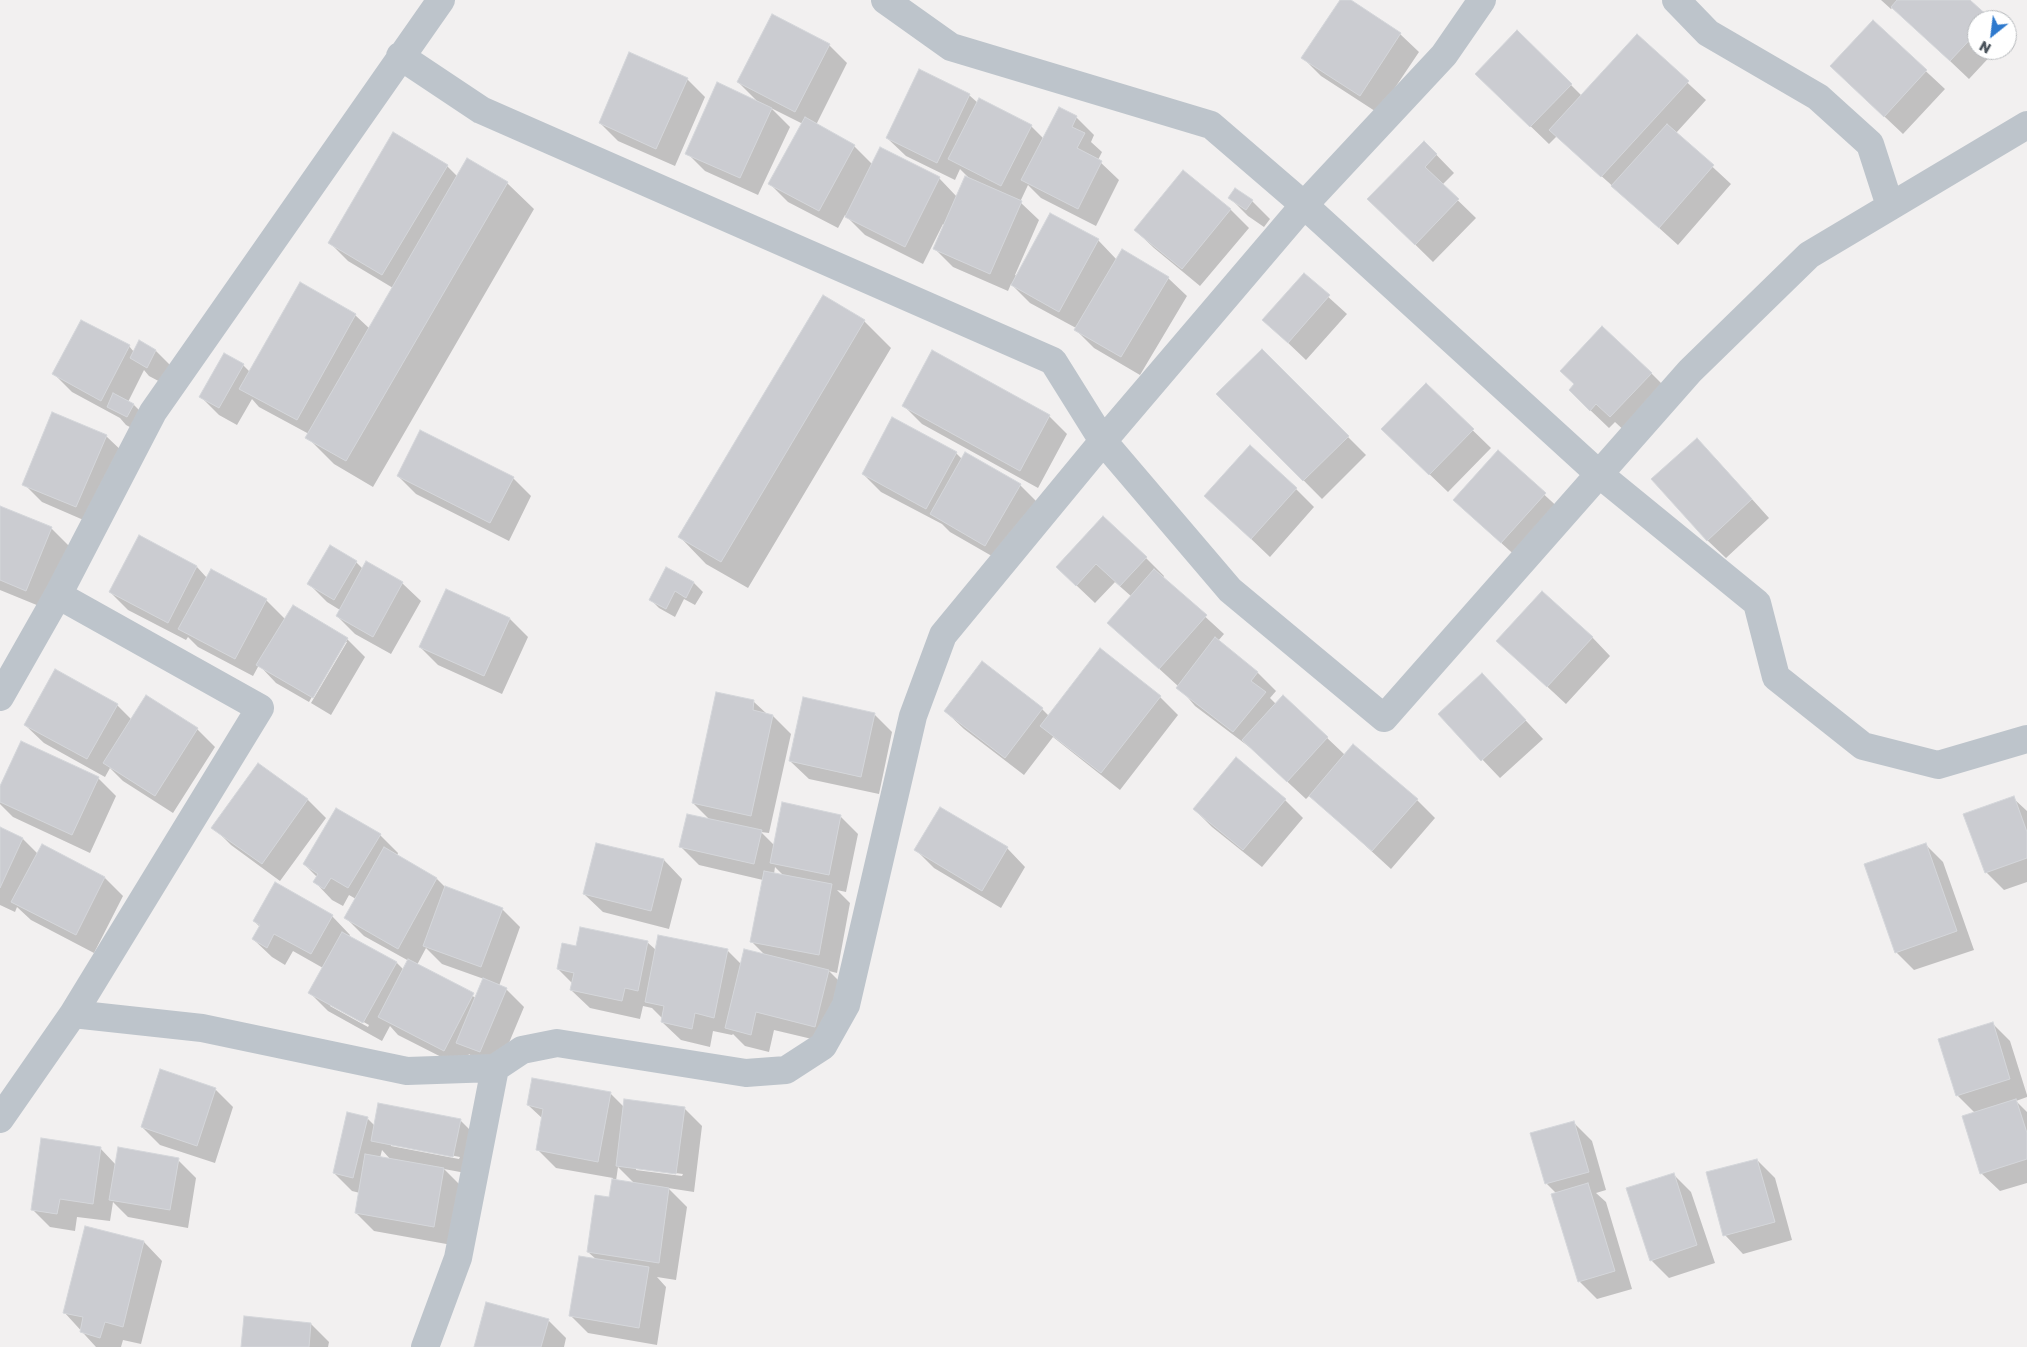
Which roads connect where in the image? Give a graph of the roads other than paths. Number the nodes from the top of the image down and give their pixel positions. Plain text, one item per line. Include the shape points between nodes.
1 (441, 0) edge
2 (886, 0) edge
3 (1482, 0) edge
4 (1676, 0) edge
5 (400, 56) junction
6 (2027, 126) edge
7 (1304, 204) junction
8 (1890, 206) junction
9 (1103, 441) junction
10 (1599, 474) junction
11 (58, 595) junction
12 (0, 697) edge
13 (2027, 739) edge
14 (73, 1014) junction
15 (495, 1068) junction
16 (0, 1120) edge
17 (425, 1347) edge

1 - 5 street
2 - 7 street via 951,47 1211,126
3 - 7 street via 1444,55
4 - 8 street via 1708,33 1818,97 1870,144
5 - 9 street via 481,110 1054,361
5 - 11 street via 153,412
6 - 8 street
7 - 9 street
7 - 10 street
8 - 10 street via 1809,255 1690,371
9 - 10 street via 1230,590 1384,718
9 - 15 street via 942,635 913,716 846,1005 823,1046 786,1070 746,1073 557,1043 522,1050
10 - 13 street via 1757,603 1776,677 1863,746 1938,764
11 - 12 street
11 - 14 street via 260,708
14 - 15 street via 202,1028 406,1071
14 - 16 street
15 - 17 street via 458,1258

